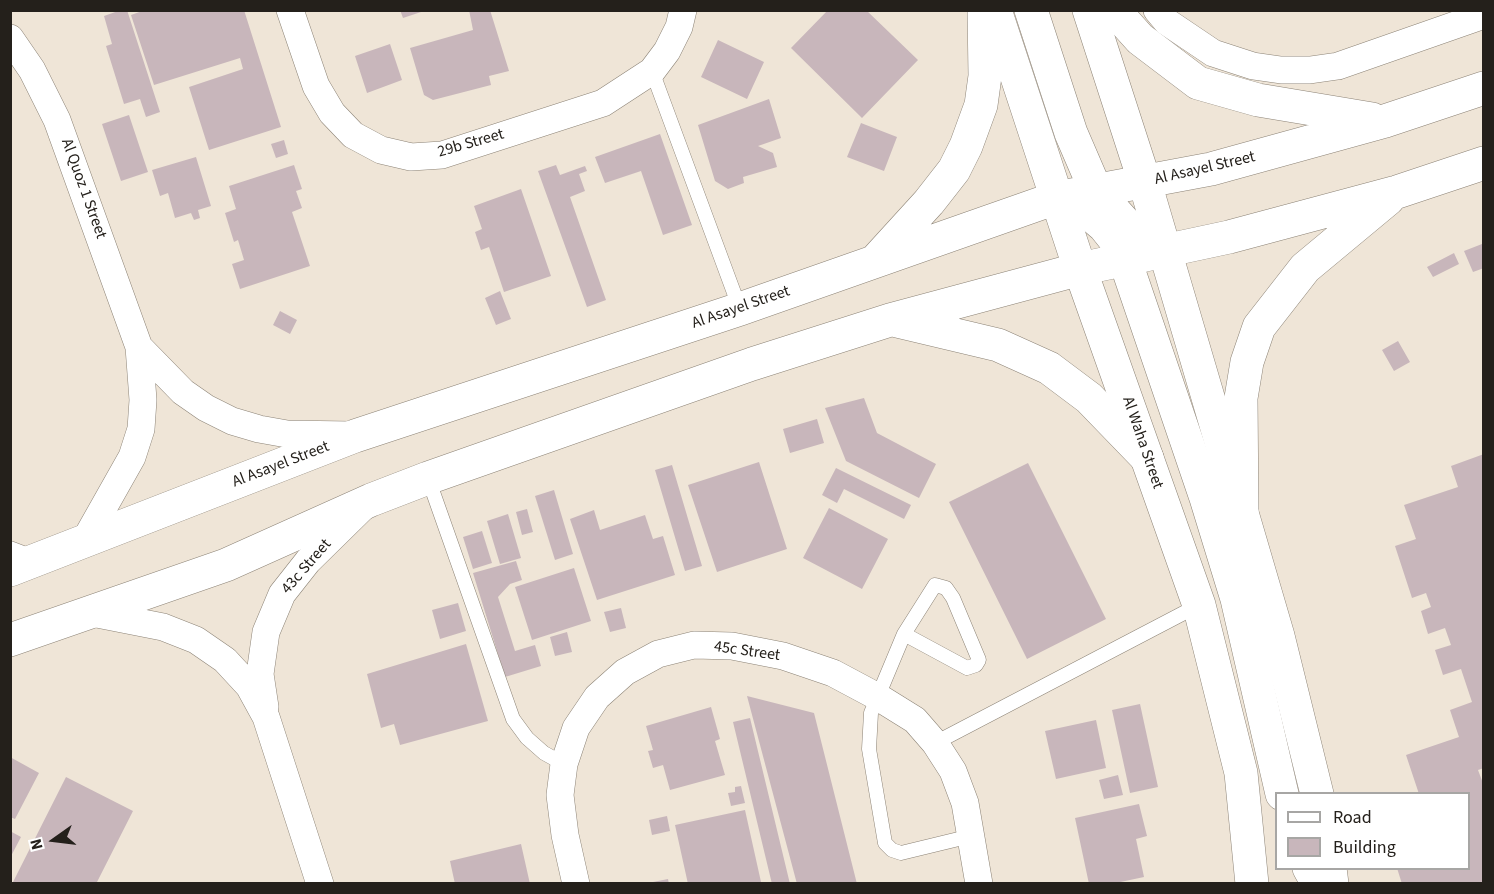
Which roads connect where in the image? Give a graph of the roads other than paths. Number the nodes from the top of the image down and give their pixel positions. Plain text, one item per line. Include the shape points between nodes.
1 (290, 10) edge
2 (683, 10) edge
3 (984, 10) edge
4 (995, 10) edge
5 (1031, 10) edge
6 (1089, 10) edge
7 (1114, 10) edge
8 (1157, 10) edge
9 (1484, 15) edge
10 (10, 38) edge
11 (652, 71) junction
12 (1484, 88) edge
13 (1385, 121) junction
14 (1484, 163) edge
15 (1145, 183) junction
16 (1096, 191) junction
17 (1397, 192) junction
18 (1056, 198) junction
19 (1166, 253) junction
20 (1125, 260) junction
21 (873, 263) junction
22 (1080, 269) junction
23 (740, 309) junction
24 (890, 320) junction
25 (139, 347) junction
26 (355, 435) junction
27 (1147, 458) junction
28 (428, 478) junction
29 (371, 500) junction
30 (1242, 513) junction
31 (84, 542) junction
32 (20, 559) edge
33 (1199, 605) junction
34 (92, 613) junction
35 (904, 634) junction
36 (10, 640) edge
37 (878, 697) junction
38 (266, 717) junction
39 (935, 743) junction
40 (564, 764) junction
41 (1282, 792) edge
42 (1317, 792) edge
43 (971, 836) junction
44 (1310, 870) edge
45 (320, 884) edge
46 (576, 884) edge
47 (979, 884) edge
48 (1252, 884) edge
49 (1318, 884) edge

1 - 11 street, 29b Street via 316,86 332,113 353,135 381,150 411,157 442,155 603,103
2 - 11 street, 29b Street via 667,51
3 - 21 main road via 986,76 981,105 966,146 954,170 929,202
4 - 18 main road, Al Waha Street
5 - 16 main road via 1075,142
6 - 15 main road
7 - 13 main road via 1140,39 1198,83 1258,100
8 - 9 street via 1167,22 1212,53 1253,66 1291,70 1338,66
10 - 25 street, Al Quoz 1 Street via 32,70 57,120
11 - 23 lane
12 - 13 main road, Al Asayel Street
13 - 15 main road, Al Asayel Street
14 - 17 main road
15 - 16 main road, Al Asayel Street
15 - 19 main road
16 - 18 main road, Al Asayel Street
16 - 19 main road via 1125,223
17 - 19 main road
17 - 30 main road via 1305,268 1259,327 1247,362 1241,398
18 - 20 main road via 1090,214 1104,226
18 - 21 main road, Al Asayel Street
18 - 22 main road, Al Waha Street
19 - 20 main road
19 - 30 main road
20 - 22 main road
20 - 41 main road via 1237,599
21 - 23 main road, Al Asayel Street
22 - 24 main road
22 - 27 main road, Al Waha Street
23 - 26 main road, Al Asayel Street
24 - 27 main road via 998,345 1049,368 1097,405
24 - 28 main road via 752,364
25 - 26 street, Al Quoz 1 Street via 183,392 232,421 287,434
25 - 31 street, Al Quoz 1 Street via 141,429 132,457
26 - 31 main road, Al Asayel Street
27 - 33 main road, Al Waha Street
28 - 29 main road
28 - 40 lane via 513,719 544,753
29 - 34 main road via 226,565
29 - 38 street, 43c Street via 308,561 282,594 266,632 260,674
30 - 42 main road via 1278,636
31 - 32 main road, Al Asayel Street
33 - 39 lane
33 - 48 main road, Al Waha Street via 1241,773
34 - 36 main road
34 - 38 street, 43c Street via 163,627 196,640 249,686
35 - 35 lane via 967,668 979,660 956,604 942,586 932,588
35 - 37 lane
37 - 39 street, 45c Street via 915,720
37 - 40 street, 45c Street via 833,673 783,656 732,646 694,645 658,654 624,672 576,728
37 - 43 lane via 868,731 885,843 901,853
38 - 45 street, 43c Street
39 - 43 street, 45c Street via 953,771 965,803
40 - 46 street, 45c Street via 561,805
43 - 47 street, 45c Street
44 - 49 main road

